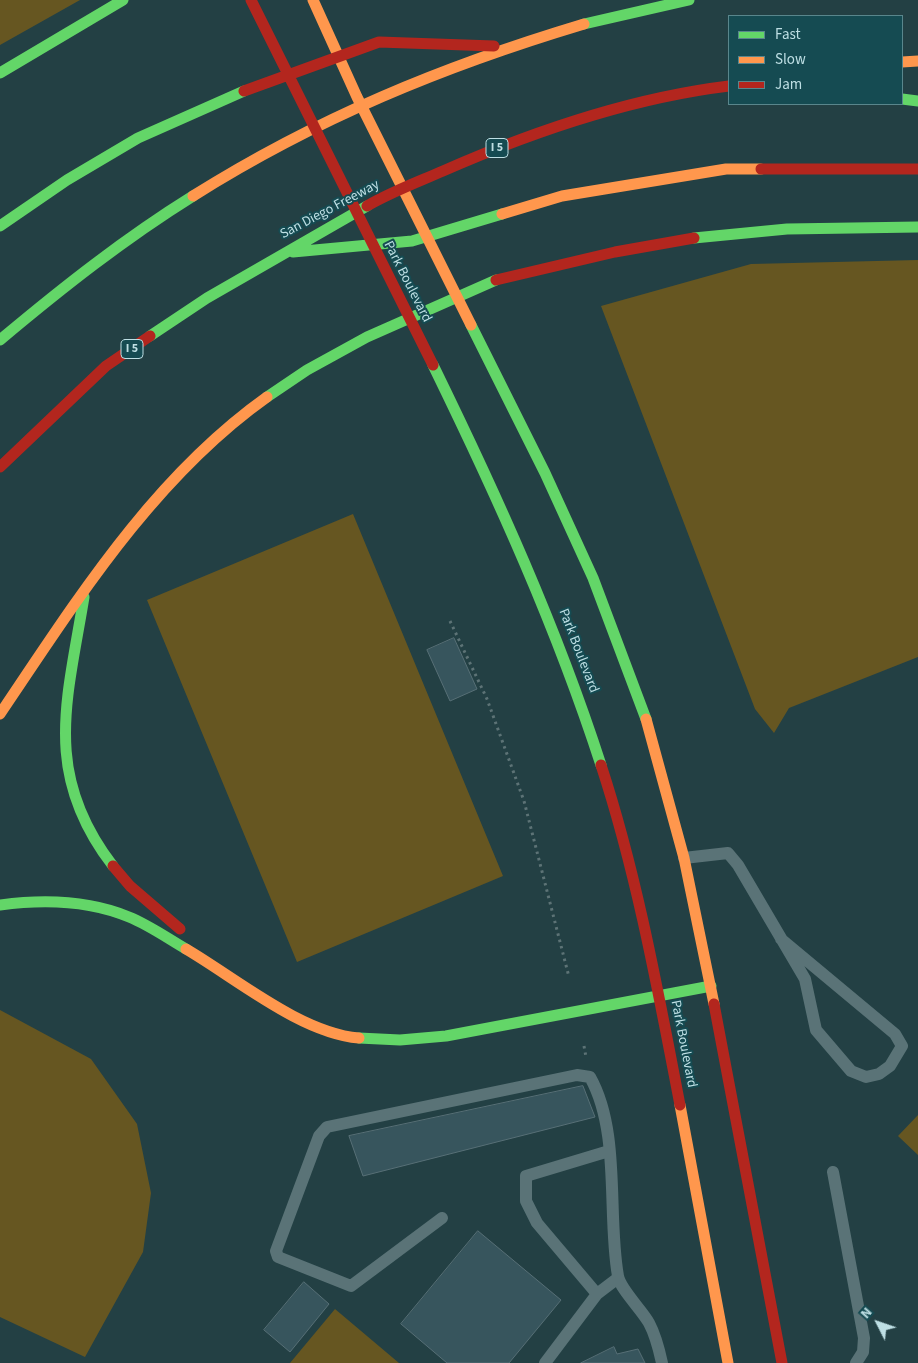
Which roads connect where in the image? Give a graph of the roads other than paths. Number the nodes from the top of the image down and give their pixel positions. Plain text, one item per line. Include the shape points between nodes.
1 (123, 0) edge
2 (312, 0) edge
3 (689, 0) edge
4 (254, 5) edge
5 (506, 46) junction
6 (918, 61) edge
7 (903, 62) edge
8 (0, 73) edge
9 (728, 86) edge
10 (903, 99) edge
11 (918, 101) edge
12 (918, 169) edge
13 (0, 226) edge
14 (918, 227) edge
15 (281, 254) junction
16 (0, 340) edge
17 (0, 467) edge
18 (85, 588) junction
19 (0, 714) edge
20 (684, 858) junction
21 (0, 905) edge
22 (781, 939) junction
23 (231, 976) junction
24 (711, 986) junction
25 (658, 994) junction
26 (609, 1151) junction
27 (833, 1172) dead end
28 (442, 1218) dead end
29 (618, 1278) junction
30 (597, 1294) junction
31 (545, 1363) edge
32 (662, 1363) edge
33 (728, 1363) edge
34 (782, 1363) edge
35 (856, 1363) edge

1 - 8 main road
2 - 20 main road via 357,98 546,473 594,578 648,725
3 - 5 main road
4 - 25 main road, Park Boulevard via 441,382 541,596 578,693 615,809 644,919
5 - 13 main road via 379,42 243,91 138,138 67,180
5 - 16 main road via 344,113 197,192 98,260
6 - 7 main road
9 - 15 main road, San Diego Freeway / I 5 via 688,91 588,116 498,147 376,202
10 - 11 main road
12 - 15 main road via 726,169 562,196 412,241
14 - 18 main road via 782,228 698,236 614,251 496,280 386,325 257,403 214,440 161,493
15 - 17 main road, San Diego Freeway / I 5 via 207,298 106,366
18 - 19 main road
18 - 23 main road via 64,721 66,764 72,791 91,833 111,864
20 - 22 lane via 728,853
20 - 24 main road
21 - 23 main road via 27,900 102,907 146,925
22 - 22 lane via 805,979 816,1030 852,1071 866,1077 879,1074 890,1066 902,1046 895,1034
23 - 25 main road via 314,1027 353,1038 383,1041 469,1032
24 - 25 main road
24 - 34 main road
25 - 33 main road, Park Boulevard
26 - 28 lane via 599,1094 590,1077 577,1074 327,1127 319,1136 276,1251 278,1257 286,1261 351,1286
26 - 29 lane
26 - 30 lane via 526,1176 526,1201 537,1223
27 - 35 lane via 864,1338 863,1352
29 - 30 lane
29 - 32 lane via 649,1324 658,1343
30 - 31 lane

